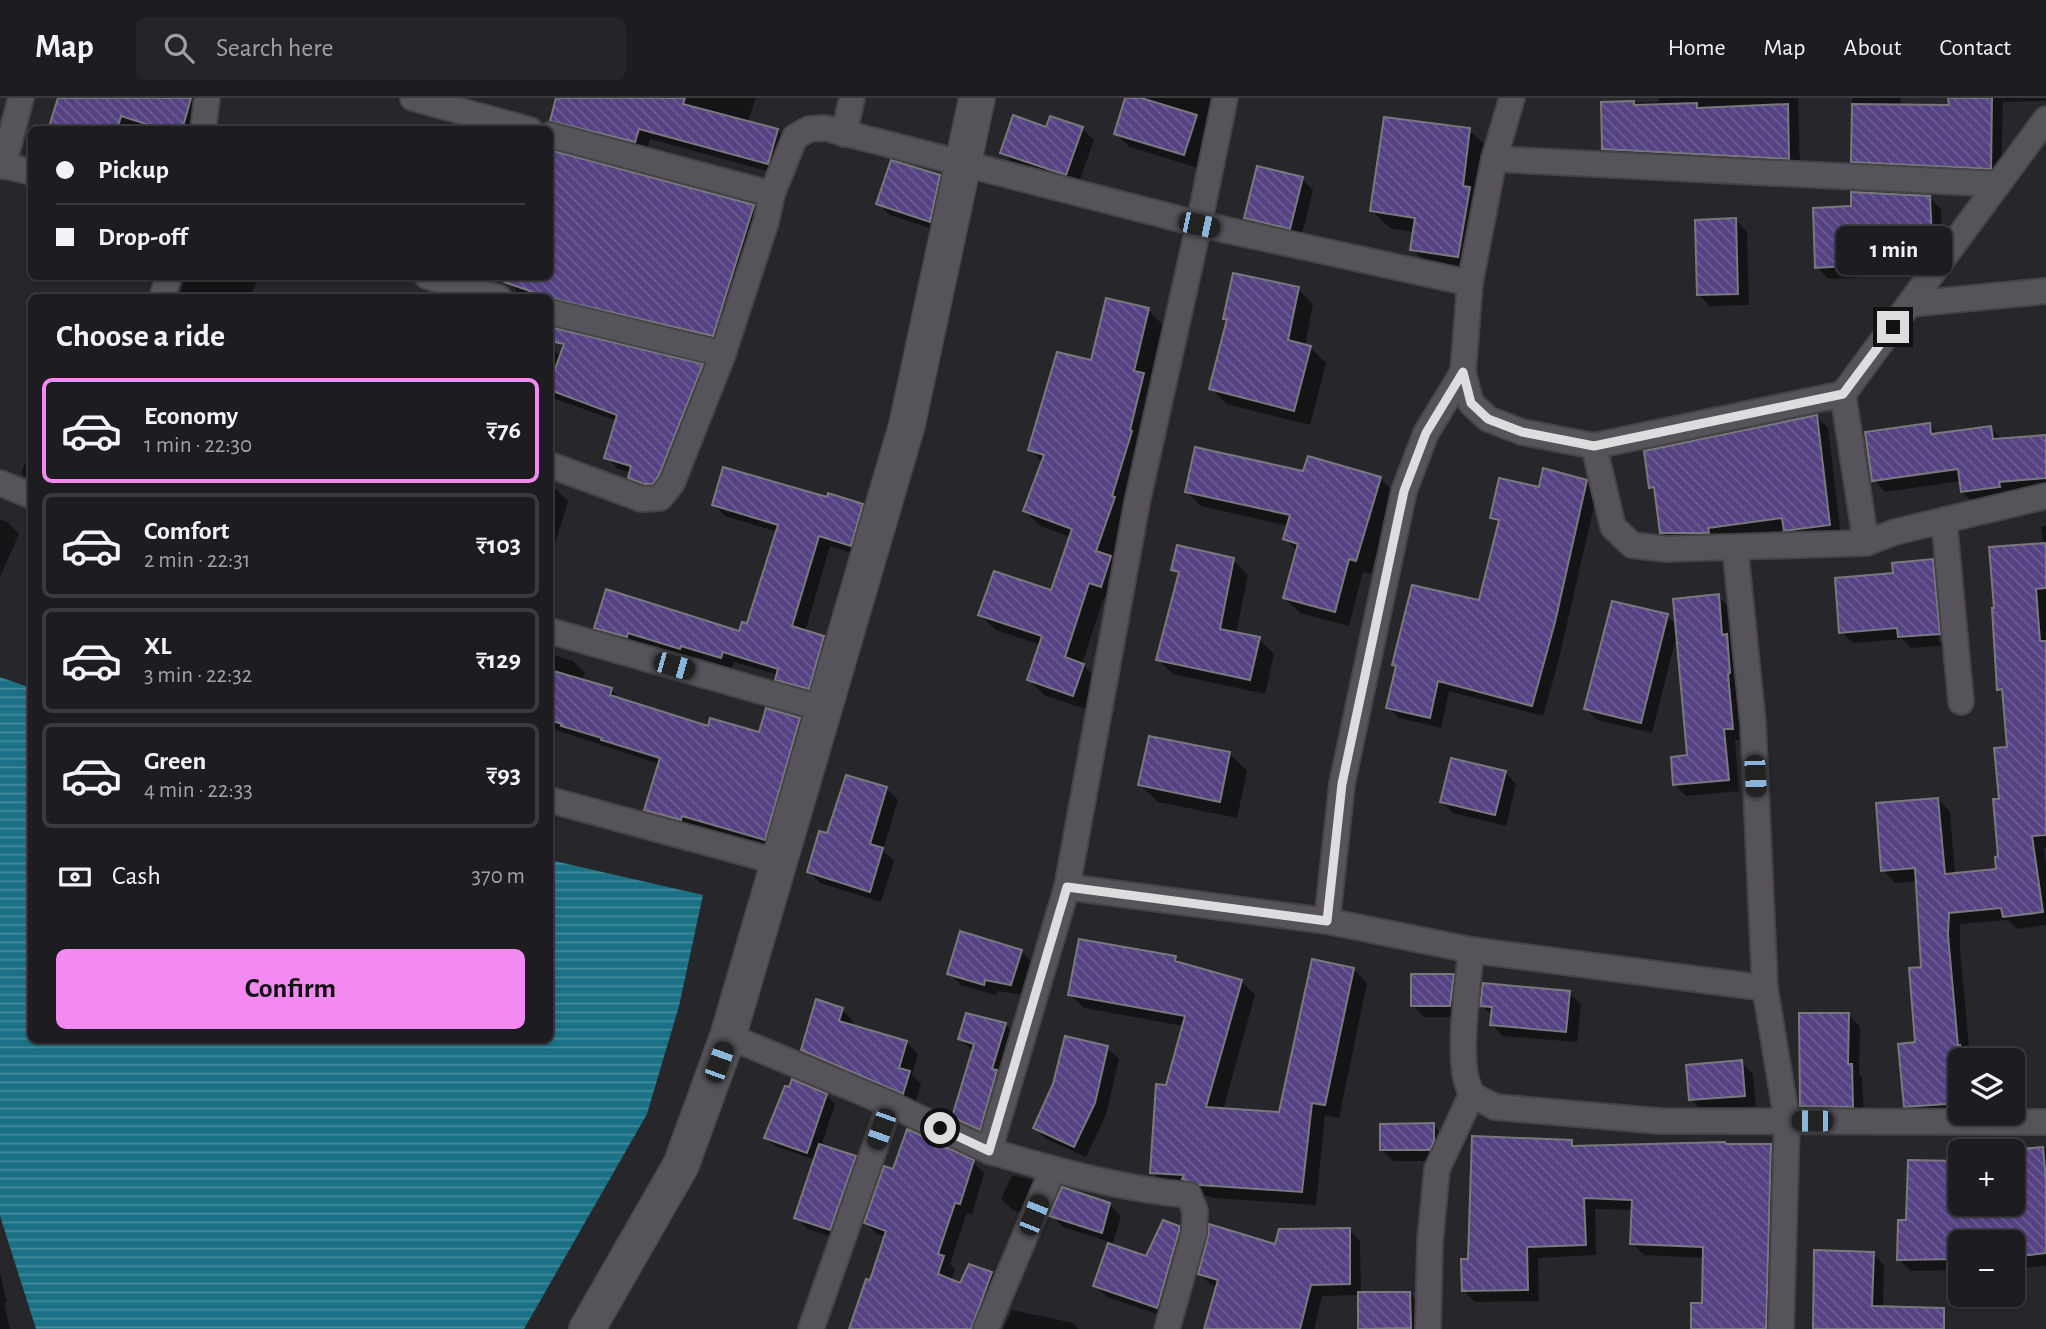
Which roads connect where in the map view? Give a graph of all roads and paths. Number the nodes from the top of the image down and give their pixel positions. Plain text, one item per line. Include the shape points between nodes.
1 (21, 98) edge
2 (207, 98) edge
3 (413, 98) edge
4 (852, 98) edge
5 (977, 98) edge
6 (1225, 98) edge
7 (1512, 98) edge
8 (2046, 119) edge
9 (203, 126) edge
10 (515, 126) edge
11 (844, 134) junction
12 (553, 136) edge
13 (2046, 153) edge
14 (2019, 155) junction
15 (1494, 159) junction
16 (964, 164) junction
17 (1, 166) edge
18 (28, 171) edge
19 (1998, 184) junction
20 (772, 194) junction
21 (1199, 225) junction
22 (440, 280) edge
23 (1469, 283) junction
24 (2046, 291) edge
25 (486, 294) edge
26 (1910, 304) junction
27 (553, 313) edge
28 (723, 354) junction
29 (1463, 372) junction
30 (1843, 394) junction
31 (1594, 446) junction
32 (553, 467) edge
33 (0, 483) edge
34 (28, 494) edge
35 (2046, 496) edge
36 (1944, 520) junction
37 (1866, 543) junction
38 (1735, 547) junction
39 (553, 632) edge
40 (1961, 702) dead end
41 (824, 709) junction
42 (553, 801) edge
43 (779, 862) junction
44 (1067, 887) junction
45 (1327, 921) junction
46 (1471, 950) junction
47 (1765, 988) junction
48 (728, 1036) junction
49 (1472, 1094) junction
50 (890, 1104) junction
51 (1787, 1121) junction
52 (2046, 1122) edge
53 (989, 1151) junction
54 (1053, 1169) junction
55 (587, 1329) edge
56 (811, 1329) edge
57 (986, 1329) edge
58 (1167, 1329) edge
59 (1428, 1329) edge
60 (1781, 1329) edge

1 - 17 street
2 - 9 street
3 - 10 street
4 - 11 street
5 - 16 street
6 - 21 street
7 - 15 street
8 - 14 street
11 - 16 street
11 - 20 street via 808,129 795,137
12 - 20 street
13 - 14 street
14 - 19 street
15 - 19 street
15 - 23 street
16 - 21 street
16 - 41 street via 907,425
17 - 18 street
19 - 26 street
20 - 28 street
21 - 23 street
21 - 44 street via 1137,503
22 - 25 street
23 - 29 street
24 - 26 street
26 - 30 street
27 - 28 street
28 - 32 street via 672,484 660,498 642,499
29 - 31 street via 1471,403 1488,419 1522,432
29 - 45 street via 1426,433 1404,491 1342,784
30 - 31 street
30 - 37 street
31 - 38 street via 1613,527 1632,545 1665,550
33 - 34 street
35 - 36 street
36 - 37 street
36 - 40 street
37 - 38 street
38 - 47 street via 1753,723
39 - 41 street
41 - 43 street
42 - 43 street
43 - 48 street
44 - 45 street
44 - 53 street
45 - 46 street
46 - 47 street
46 - 49 street via 1463,1047 1465,1077
47 - 51 street
48 - 50 street
48 - 55 street via 681,1165
49 - 51 street via 1496,1107 1528,1111 1660,1121
49 - 59 street via 1437,1169
50 - 53 street
50 - 56 street
51 - 52 street
51 - 60 street
53 - 54 street
54 - 57 street
54 - 58 street via 1144,1191 1189,1195 1195,1211 1194,1233

